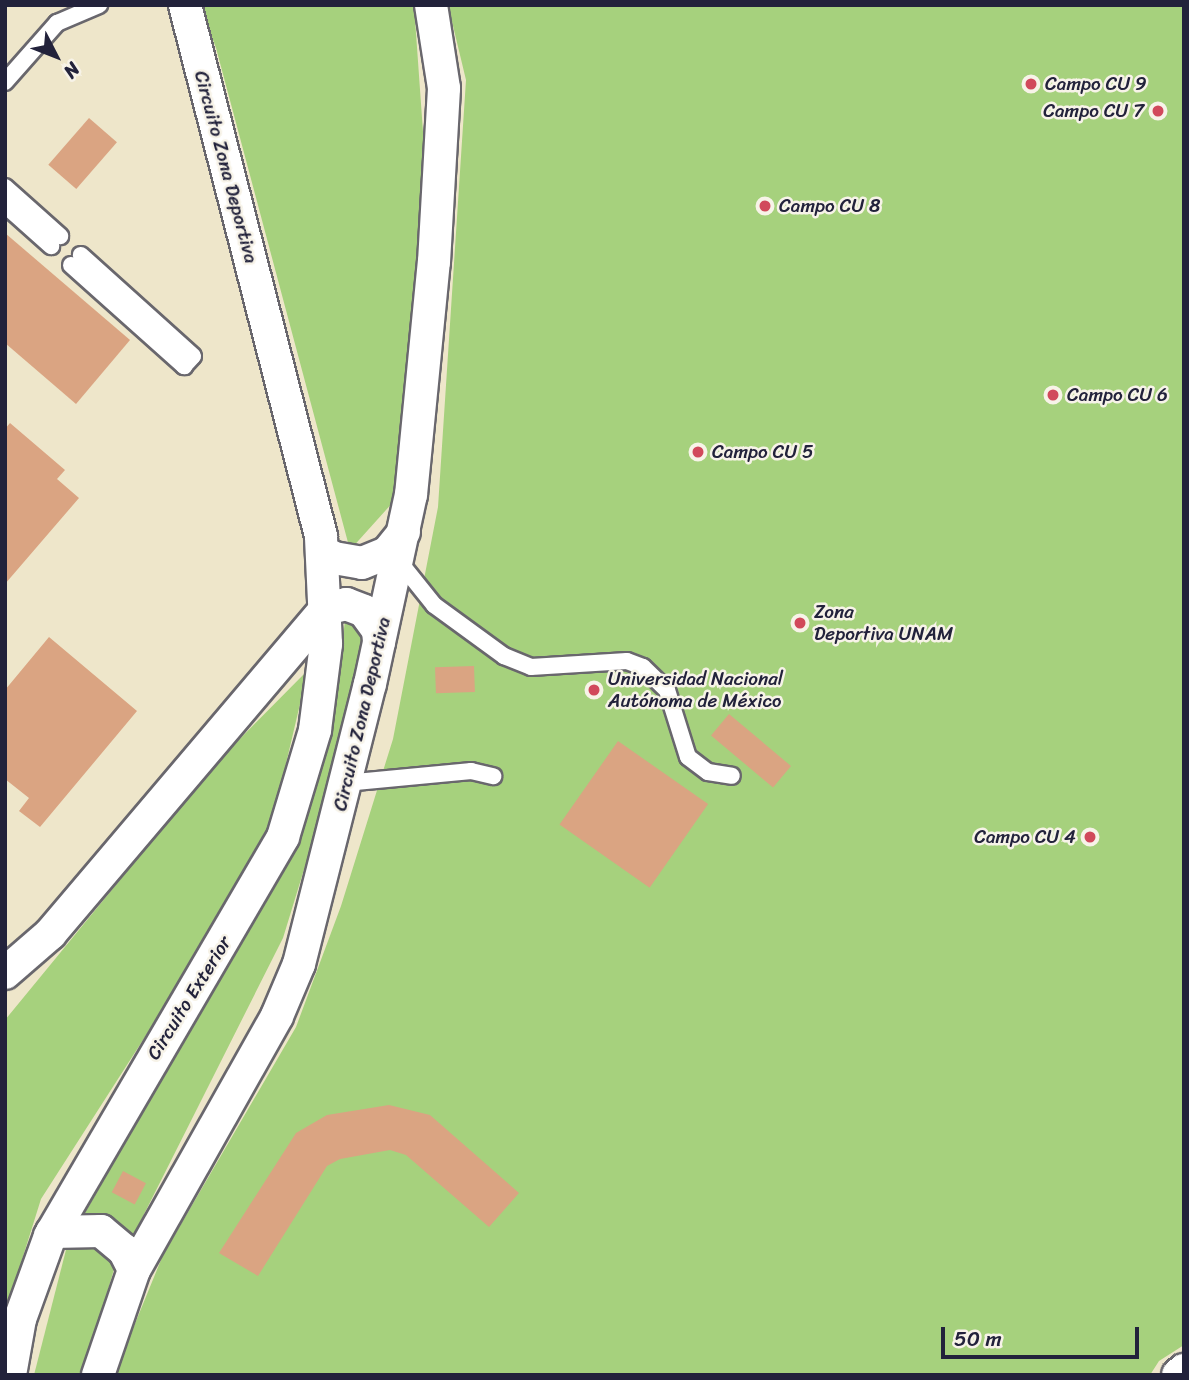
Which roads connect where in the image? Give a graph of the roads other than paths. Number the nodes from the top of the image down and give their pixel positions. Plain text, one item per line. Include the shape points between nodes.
1 (99, 5) edge
2 (185, 5) edge
3 (430, 5) edge
4 (5, 82) edge
5 (5, 187) edge
6 (5, 205) edge
7 (76, 260) joint
8 (401, 546) junction
9 (322, 551) junction
10 (326, 609) junction
11 (379, 642) junction
12 (493, 776) dead end
13 (732, 776) dead end
14 (345, 783) junction
15 (50, 934) junction
16 (5, 973) edge
17 (5, 985) edge
18 (52, 1232) junction
19 (134, 1270) junction
20 (1184, 1370) edge
21 (9, 1375) edge
22 (98, 1375) edge
23 (1178, 1375) edge

1 - 4 lane via 57,23
2 - 9 street, Circuito Zona Deportiva
3 - 8 street, Circuito Zona Deportiva via 444,88 434,261
5 - 6 lane via 55,241
7 - 7 lane via 184,366 193,356
8 - 9 street via 362,563
8 - 11 street, Circuito Zona Deportiva
8 - 13 lane via 441,611 504,656 531,667 627,661 643,667 670,697 688,757 708,772
9 - 10 street, Circuito Zona Deportiva
10 - 11 street via 346,604 364,611 378,630
10 - 15 street
10 - 18 street, Circuito Exterior via 315,730 283,837
11 - 14 street, Circuito Zona Deportiva
12 - 14 lane via 471,771
14 - 19 street, Circuito Zona Deportiva via 299,964 277,1016
15 - 16 street
15 - 17 lane
18 - 19 street via 101,1231 124,1250
18 - 21 street, Circuito Exterior via 20,1320
19 - 22 street, Circuito Zona Deportiva
20 - 23 street

